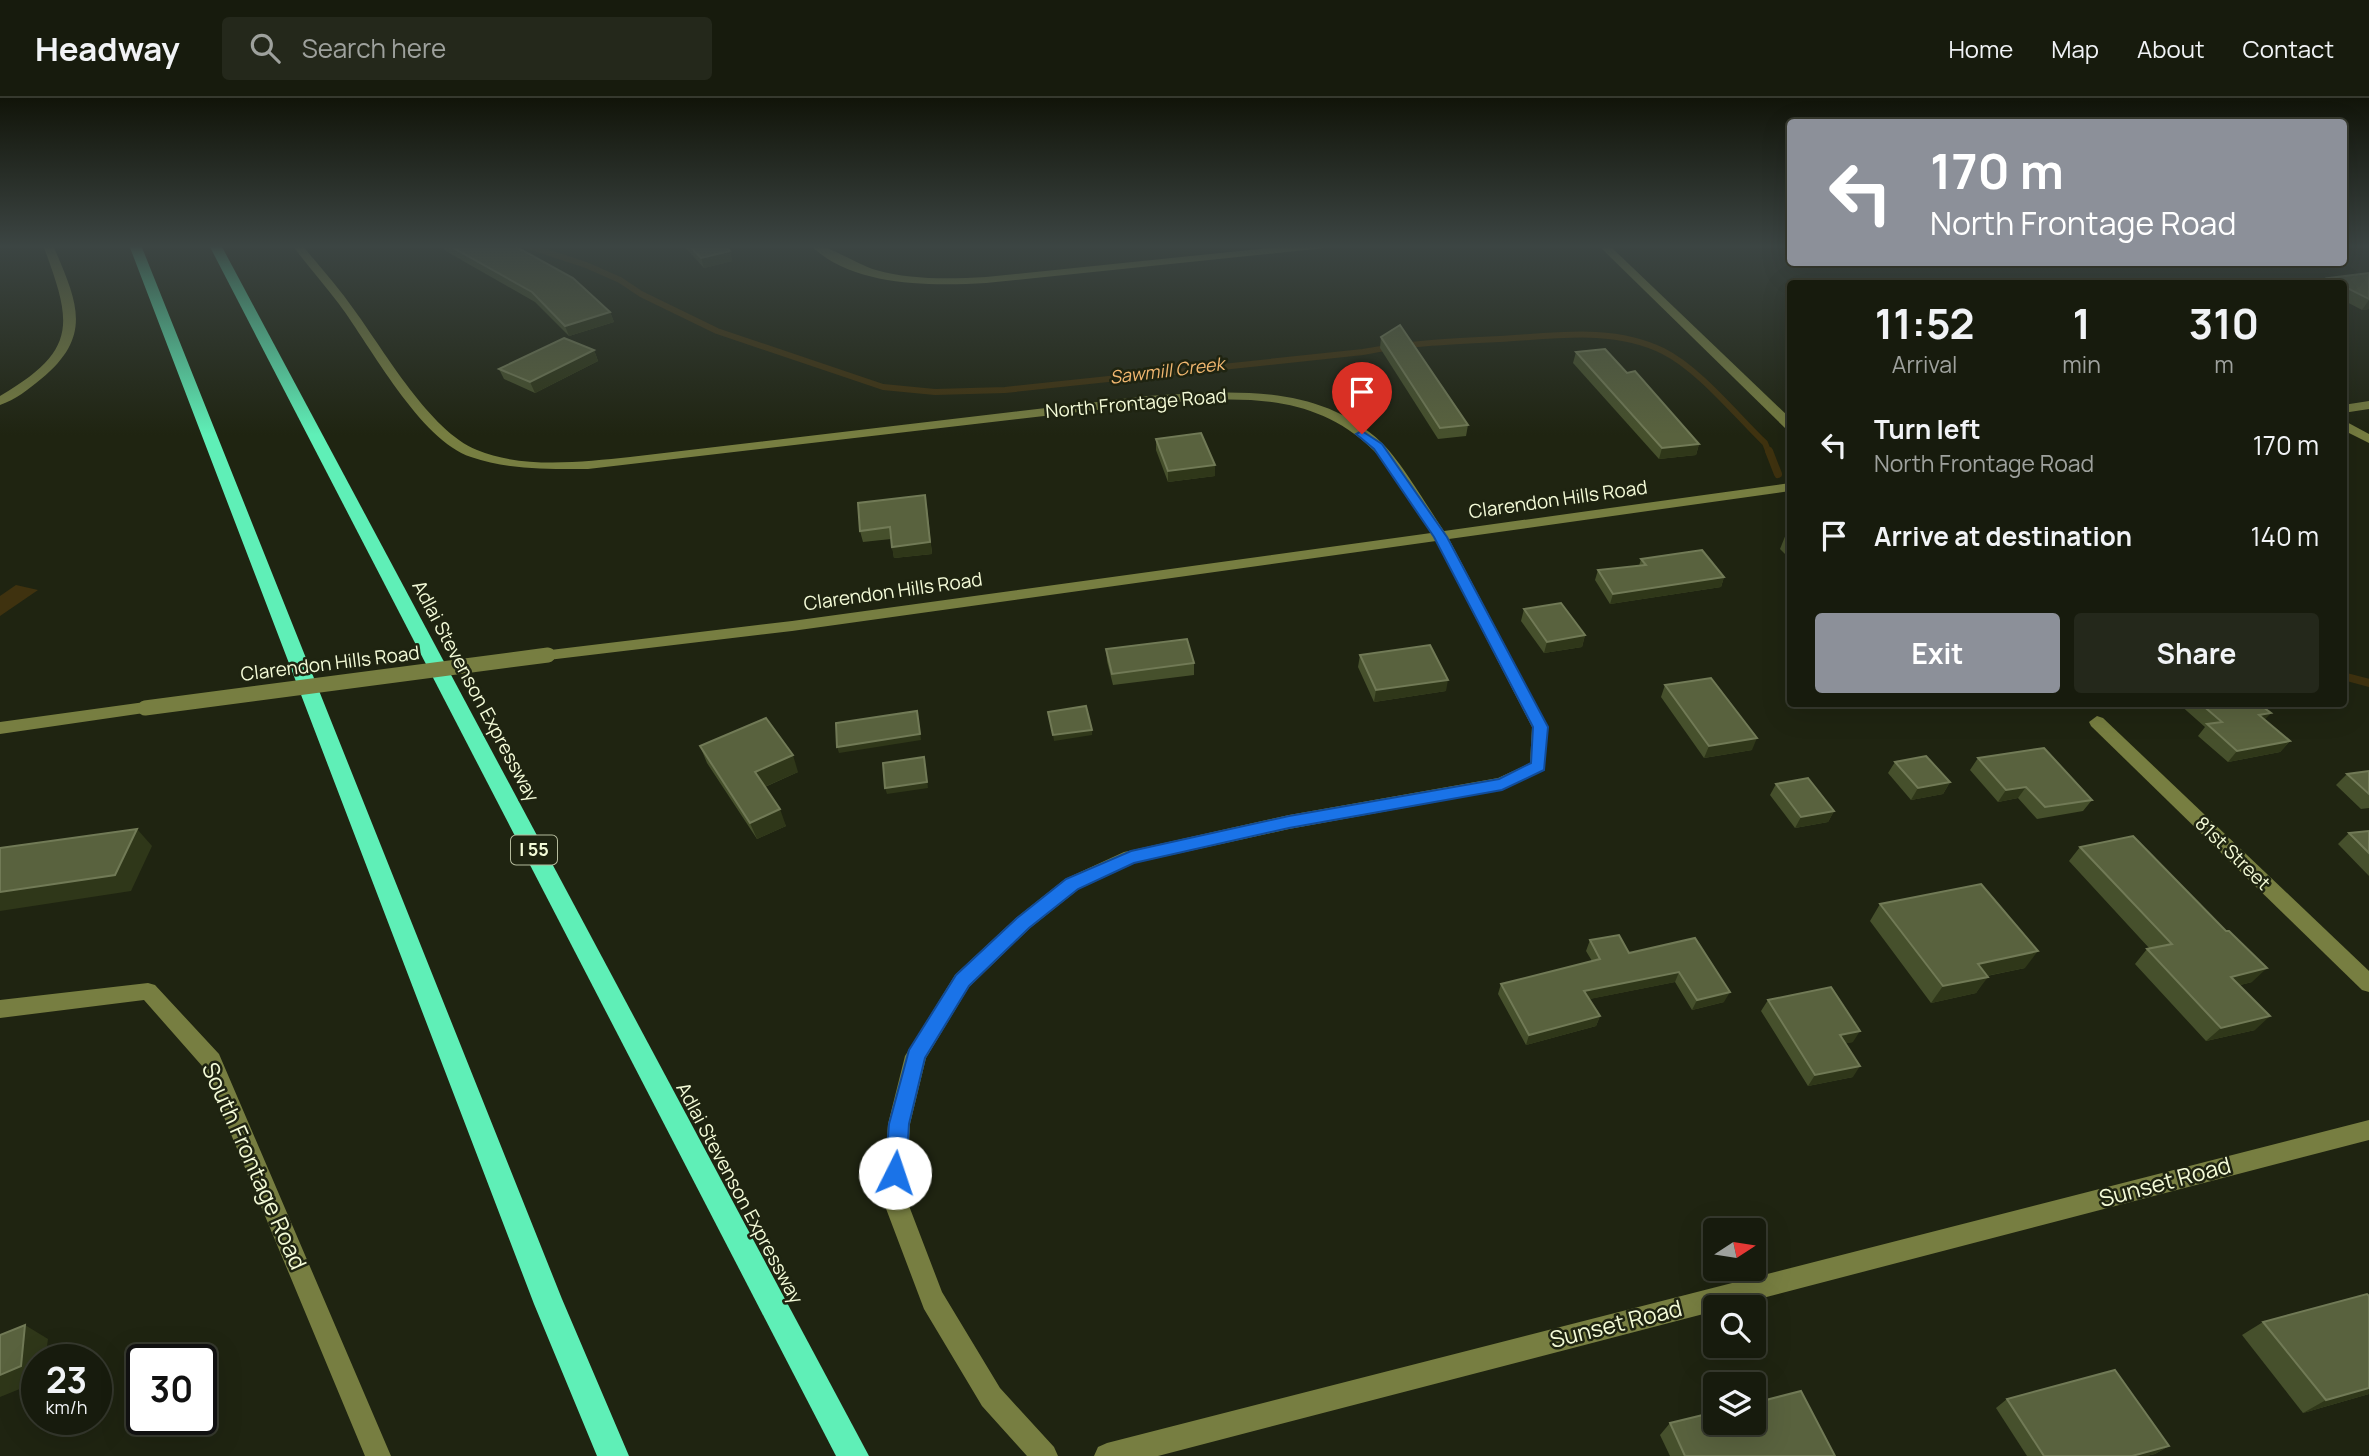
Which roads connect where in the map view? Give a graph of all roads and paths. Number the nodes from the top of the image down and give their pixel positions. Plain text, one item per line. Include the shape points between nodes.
1 (66, 308) edge
2 (160, 308) edge
3 (248, 308) edge
4 (348, 308) edge
5 (1669, 308) edge
6 (0, 401) edge
7 (2369, 405) edge
8 (2347, 408) edge
9 (1787, 422) edge
10 (2347, 426) edge
11 (2369, 439) edge
12 (1787, 487) edge
13 (1441, 537) junction
14 (2097, 722) dead end
15 (0, 728) edge
16 (2369, 984) edge
17 (0, 1009) edge
18 (2369, 1130) edge
19 (378, 1456) edge
20 (613, 1456) edge
21 (853, 1456) edge
22 (1045, 1456) edge
23 (1107, 1456) edge

1 - 6 street via 71,325 66,346 48,367
2 - 20 highway via 549,1304
3 - 21 highway, Adlai Stevenson Expressway / I 55
4 - 13 street, North Frontage Road via 438,432 474,454 499,461 558,466 609,463 1234,394 1294,400 1346,422 1378,447
5 - 9 street
7 - 8 street
10 - 11 street
12 - 13 street, Clarendon Hills Road
13 - 15 street, Clarendon Hills Road, bridge
13 - 22 street, North Frontage Road via 1540,727 1538,766 1502,784 1289,822 1131,858 1072,884 962,981 916,1056 899,1124 894,1198 933,1300 990,1397
14 - 16 street, 81st Street
17 - 19 street, South Frontage Road via 148,990 211,1060
18 - 23 street, Sunset Road

